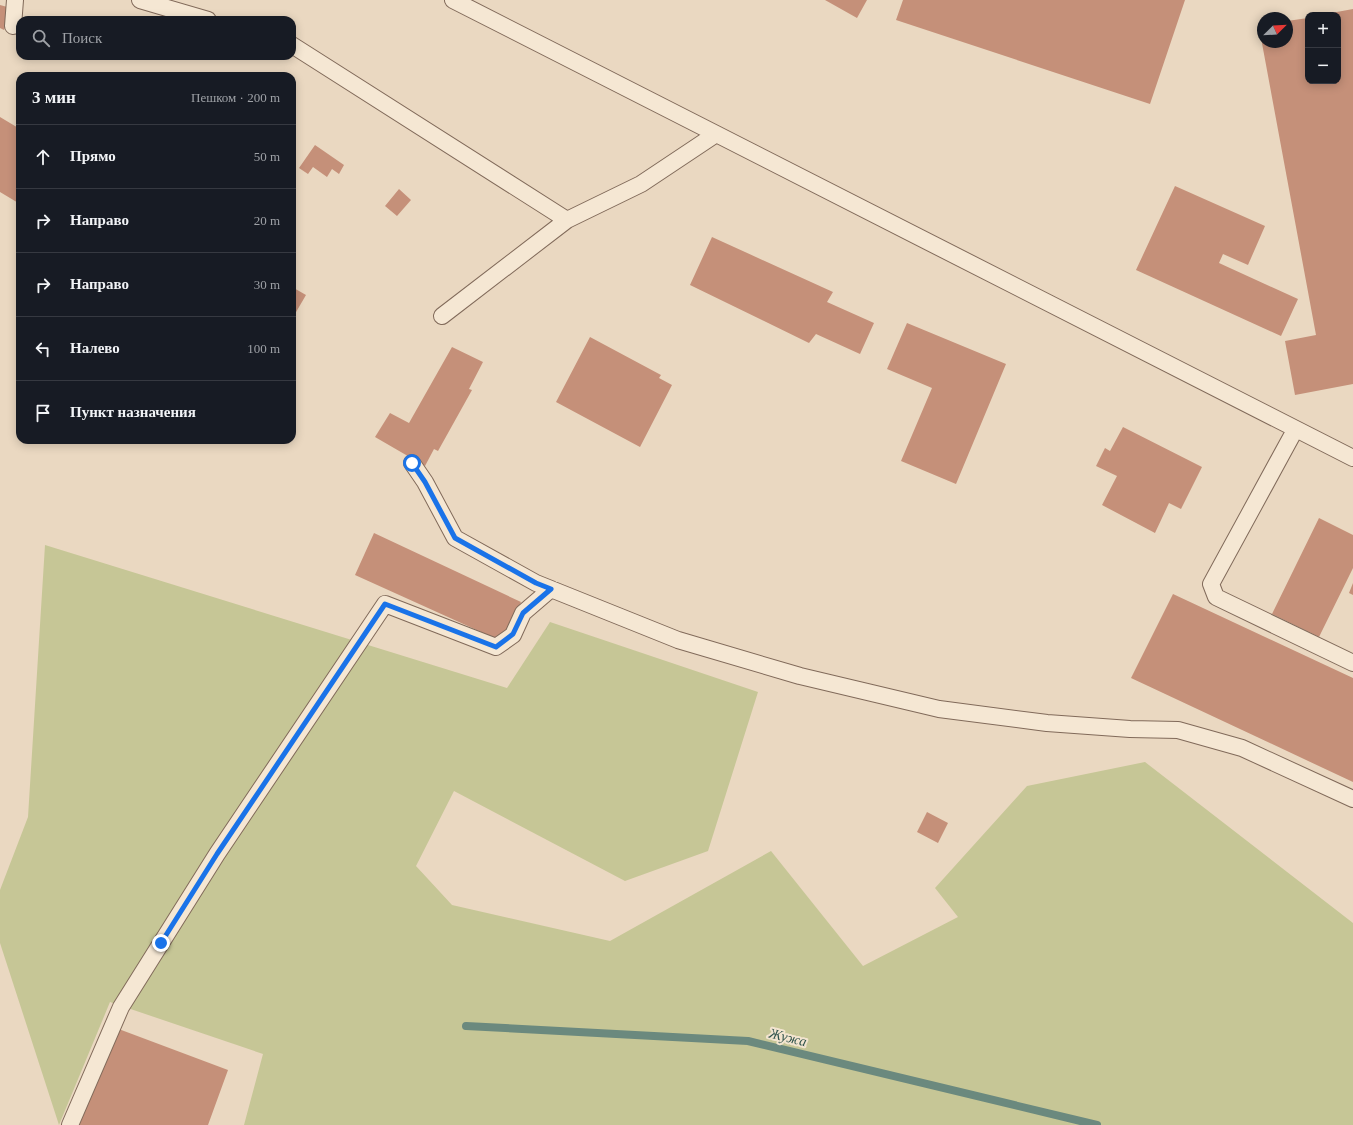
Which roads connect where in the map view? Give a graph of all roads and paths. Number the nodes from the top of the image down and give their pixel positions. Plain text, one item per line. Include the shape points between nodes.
1 (15, 0) edge
2 (140, 0) edge
3 (453, 0) edge
4 (194, 16) edge
5 (13, 26) dead end
6 (296, 48) edge
7 (716, 134) junction
8 (567, 220) junction
9 (442, 316) dead end
10 (1295, 430) junction
11 (1353, 458) edge
12 (412, 463) dead end
13 (551, 589) junction
14 (1353, 664) edge
15 (1353, 799) edge
16 (70, 1125) edge

1 - 5 lane
2 - 4 lane
3 - 7 lane
6 - 8 lane
7 - 8 lane via 641,184
7 - 10 lane
8 - 9 lane
10 - 11 lane
10 - 14 lane via 1211,584 1216,597
12 - 13 lane via 455,538
13 - 15 lane via 678,640 800,676 939,709 1047,723 1178,730 1242,748
13 - 16 lane via 523,613 513,634 496,647 385,604 217,854 120,1007

